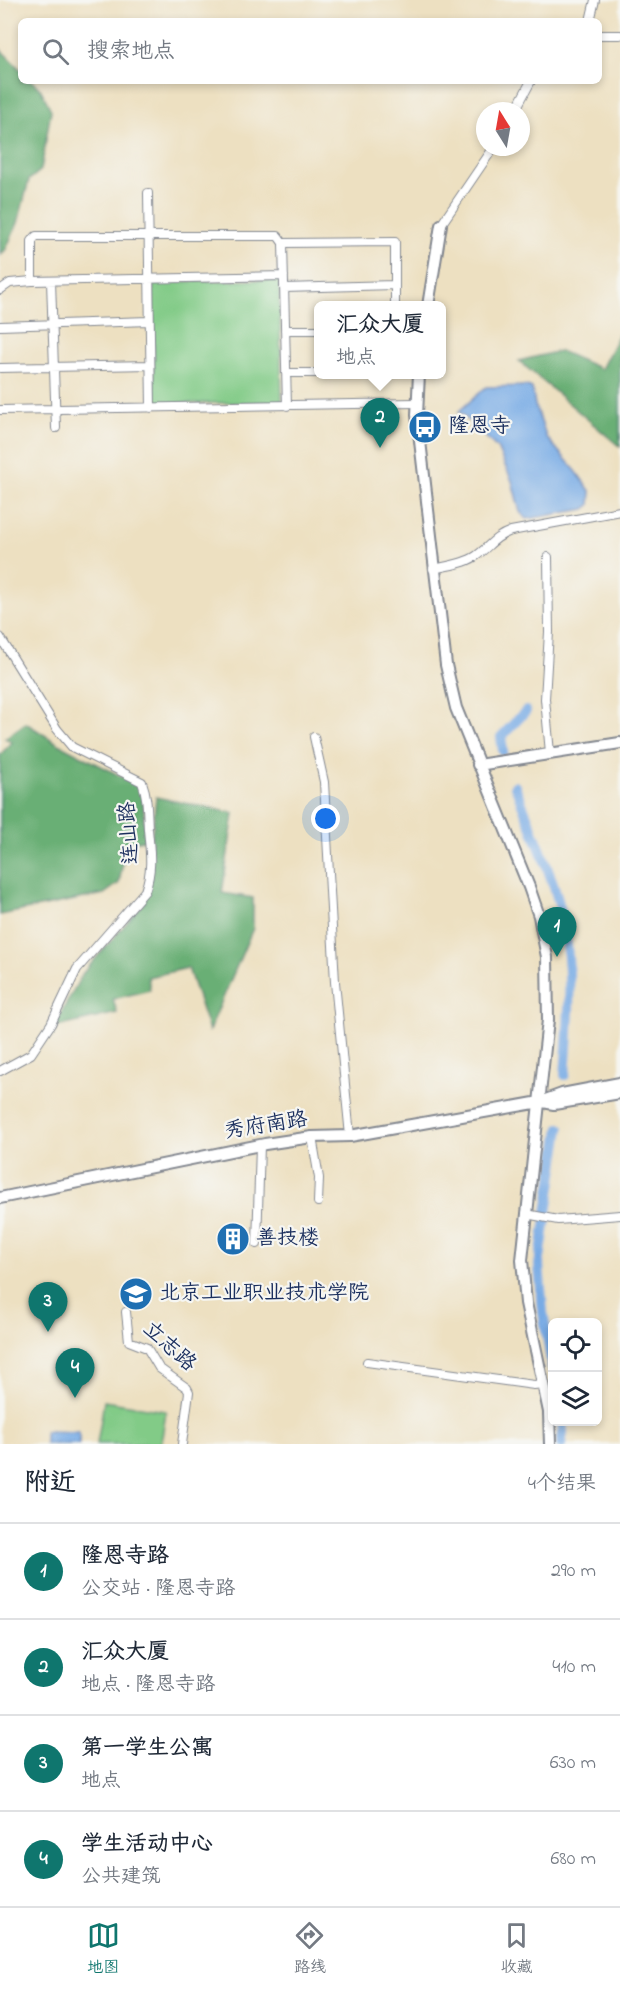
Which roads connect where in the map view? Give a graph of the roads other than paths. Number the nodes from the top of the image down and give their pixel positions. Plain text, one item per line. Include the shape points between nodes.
1 (595, 0) edge
2 (591, 18) edge
3 (602, 35) edge
4 (620, 35) edge
5 (529, 84) edge
6 (519, 102) edge
7 (488, 156) edge
8 (148, 193) dead end
9 (441, 225) joint
10 (148, 235) junction
11 (283, 243) junction
12 (284, 276) junction
13 (148, 278) junction
14 (32, 281) junction
15 (51, 281) junction
16 (394, 285) junction
17 (284, 288) junction
18 (0, 291) edge
19 (395, 301) edge
20 (429, 301) edge
21 (149, 321) junction
22 (52, 325) junction
23 (0, 326) edge
24 (285, 330) junction
25 (314, 330) edge
26 (150, 365) junction
27 (53, 367) junction
28 (0, 368) edge
29 (314, 373) edge
30 (286, 374) junction
31 (419, 379) edge
32 (416, 403) junction
33 (287, 406) junction
34 (151, 408) junction
35 (54, 409) junction
36 (0, 410) edge
37 (56, 428) dead end
38 (620, 511) edge
39 (548, 557) dead end
40 (433, 568) junction
41 (0, 638) edge
42 (314, 737) dead end
43 (620, 743) edge
44 (620, 750) edge
45 (550, 753) junction
46 (480, 768) junction
47 (0, 1071) edge
48 (620, 1083) edge
49 (620, 1093) edge
50 (540, 1102) junction
51 (350, 1136) junction
52 (312, 1137) junction
53 (260, 1145) junction
54 (0, 1198) edge
55 (318, 1202) dead end
56 (529, 1214) junction
57 (620, 1215) edge
58 (257, 1244) dead end
59 (126, 1312) dead end
60 (367, 1362) dead end
61 (543, 1384) junction
62 (182, 1444) edge
63 (550, 1444) edge

1 - 2 street
3 - 4 street
5 - 6 street
7 - 9 street
8 - 10 street
9 - 20 street
10 - 11 street via 265,235 278,236
10 - 13 street
10 - 14 street via 36,236 32,241
11 - 12 street
11 - 16 street via 395,242
12 - 13 street
12 - 17 street
13 - 15 street
13 - 21 street
14 - 15 street
14 - 18 street via 10,283
15 - 22 street
16 - 17 street
16 - 19 street
17 - 24 street
21 - 22 street
21 - 26 street
22 - 23 street
22 - 27 street
24 - 25 street
24 - 30 street
26 - 27 street
26 - 34 street
27 - 28 street
27 - 35 street
29 - 30 street
30 - 33 street
31 - 32 street
32 - 33 street
32 - 40 street
33 - 34 street
34 - 35 street
35 - 36 street
35 - 37 street
38 - 40 street via 511,531 499,535 475,557
39 - 45 street via 545,699
40 - 46 street via 452,694
41 - 47 street, 连山路 via 72,747 142,782 147,793 151,875 145,891 77,969 51,1024 31,1054
42 - 51 street via 324,782 334,982
43 - 45 street
44 - 46 street
45 - 46 street
46 - 50 street via 529,887 544,938 549,1004
48 - 50 street, 秀府南路
49 - 50 street, 秀府南路 via 554,1104
50 - 51 street, 秀府南路
50 - 56 street
51 - 52 street, 秀府南路
52 - 53 street, 秀府南路
52 - 55 street via 319,1178
53 - 54 street, 秀府南路
53 - 58 street
56 - 57 street via 558,1220
56 - 61 street via 522,1260 524,1287
59 - 62 street, 立志路 via 129,1341 144,1346 159,1368 189,1392
60 - 61 street
61 - 63 street

